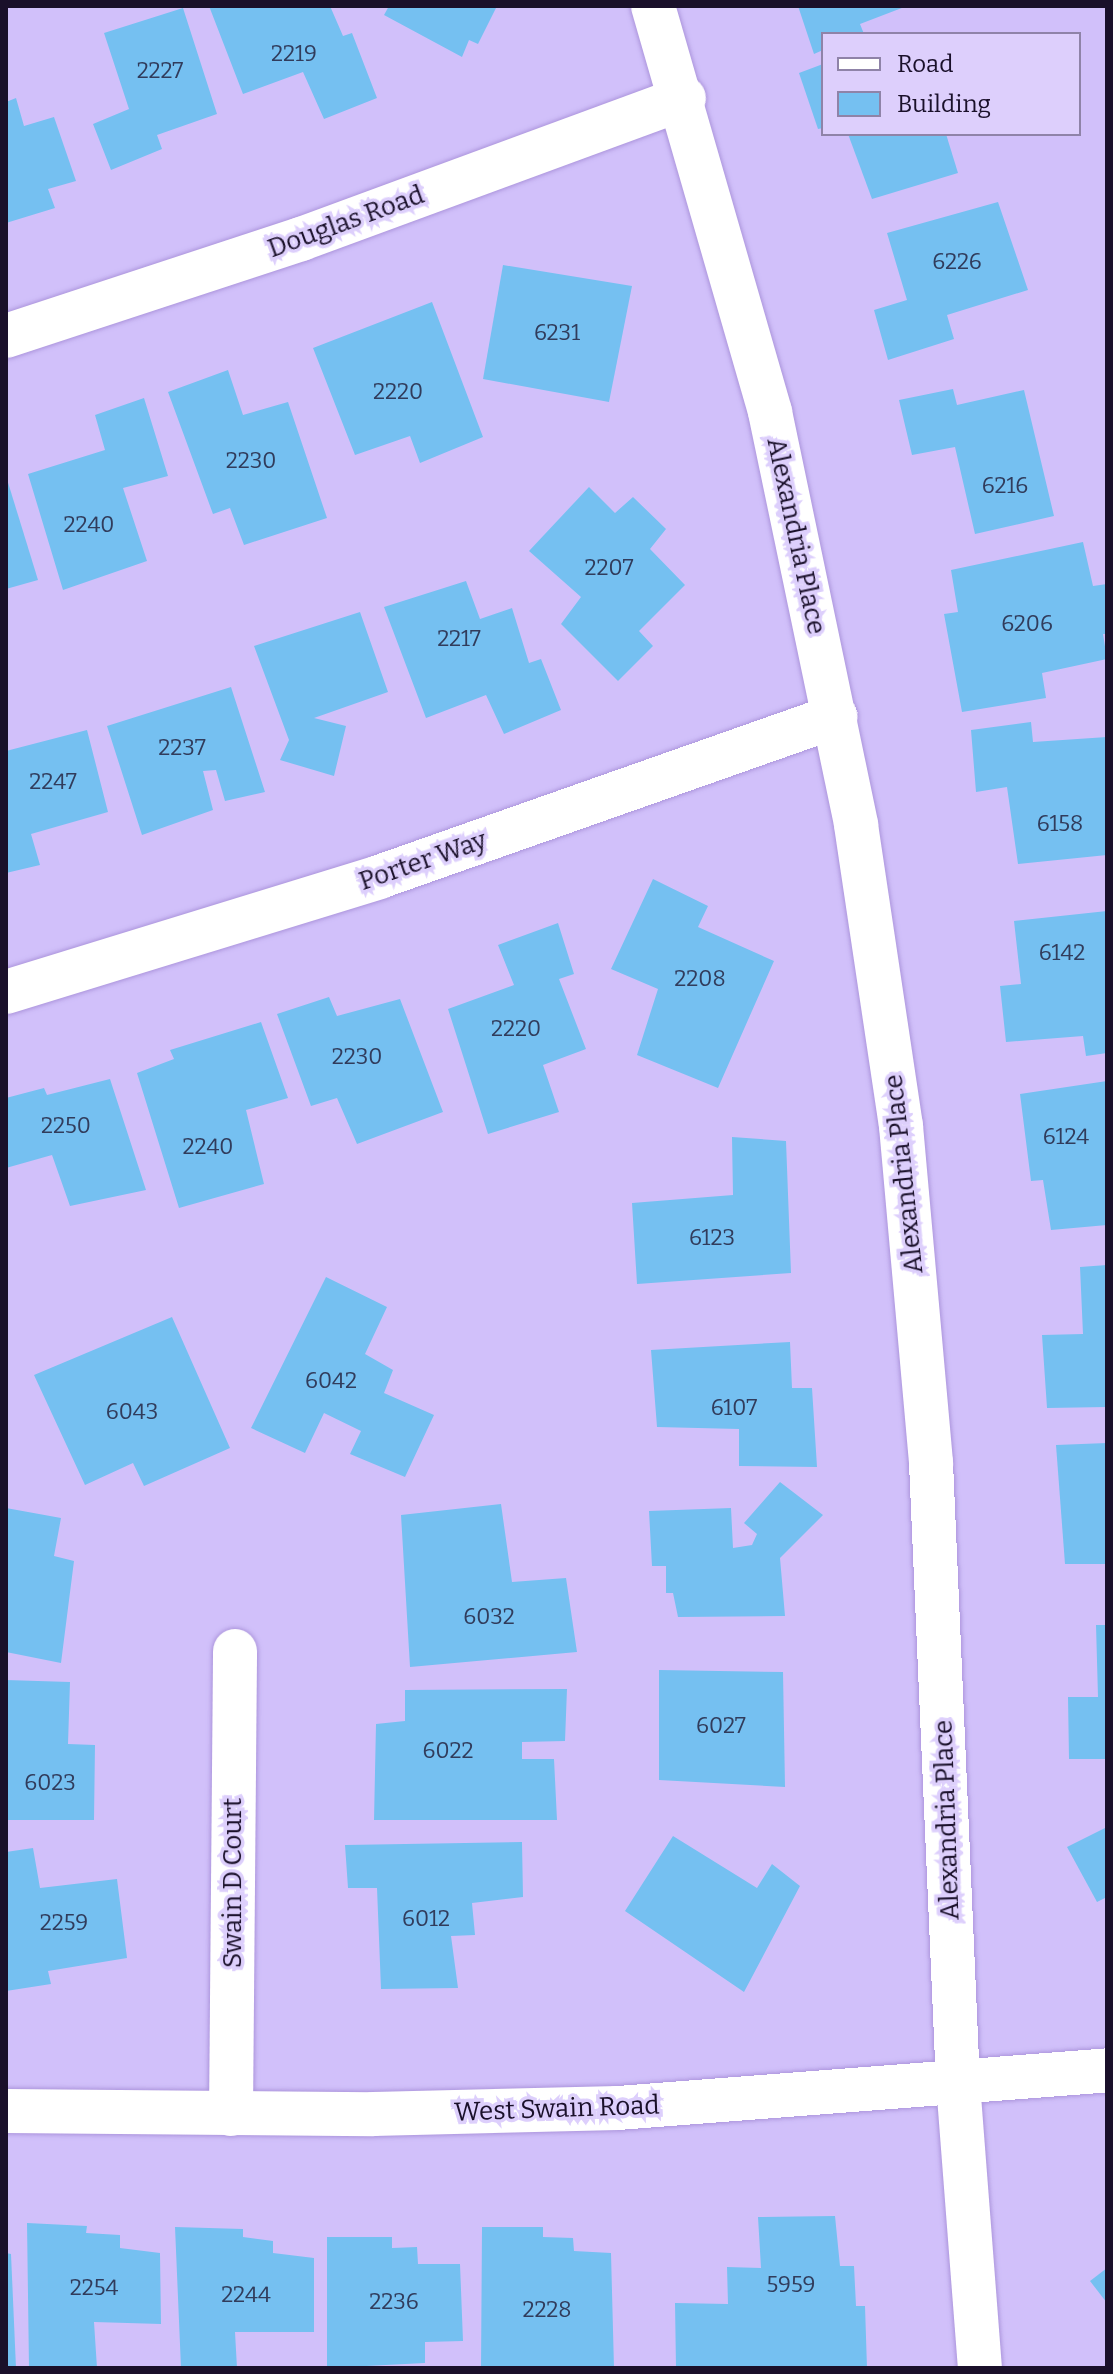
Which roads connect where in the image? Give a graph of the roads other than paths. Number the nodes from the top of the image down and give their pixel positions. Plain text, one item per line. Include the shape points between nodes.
1 (653, 6) edge
2 (684, 98) junction
3 (6, 336) edge
4 (835, 716) junction
5 (6, 992) edge
6 (235, 1651) dead end
7 (1107, 2070) edge
8 (958, 2083) junction
9 (6, 2111) edge
10 (231, 2114) junction
11 (980, 2368) edge

1 - 2 street, Alexandria Place
2 - 3 street, Douglas Road via 301,239
2 - 4 street, Alexandria Place via 770,412
4 - 5 street, Porter Way via 379,877
4 - 8 street, Alexandria Place via 903,1141 931,1463
6 - 10 street, Swain D Court
7 - 8 street, West Swain Road
8 - 10 street, West Swain Road via 618,2108
8 - 11 street, Alexandria Place
9 - 10 street, West Swain Road

